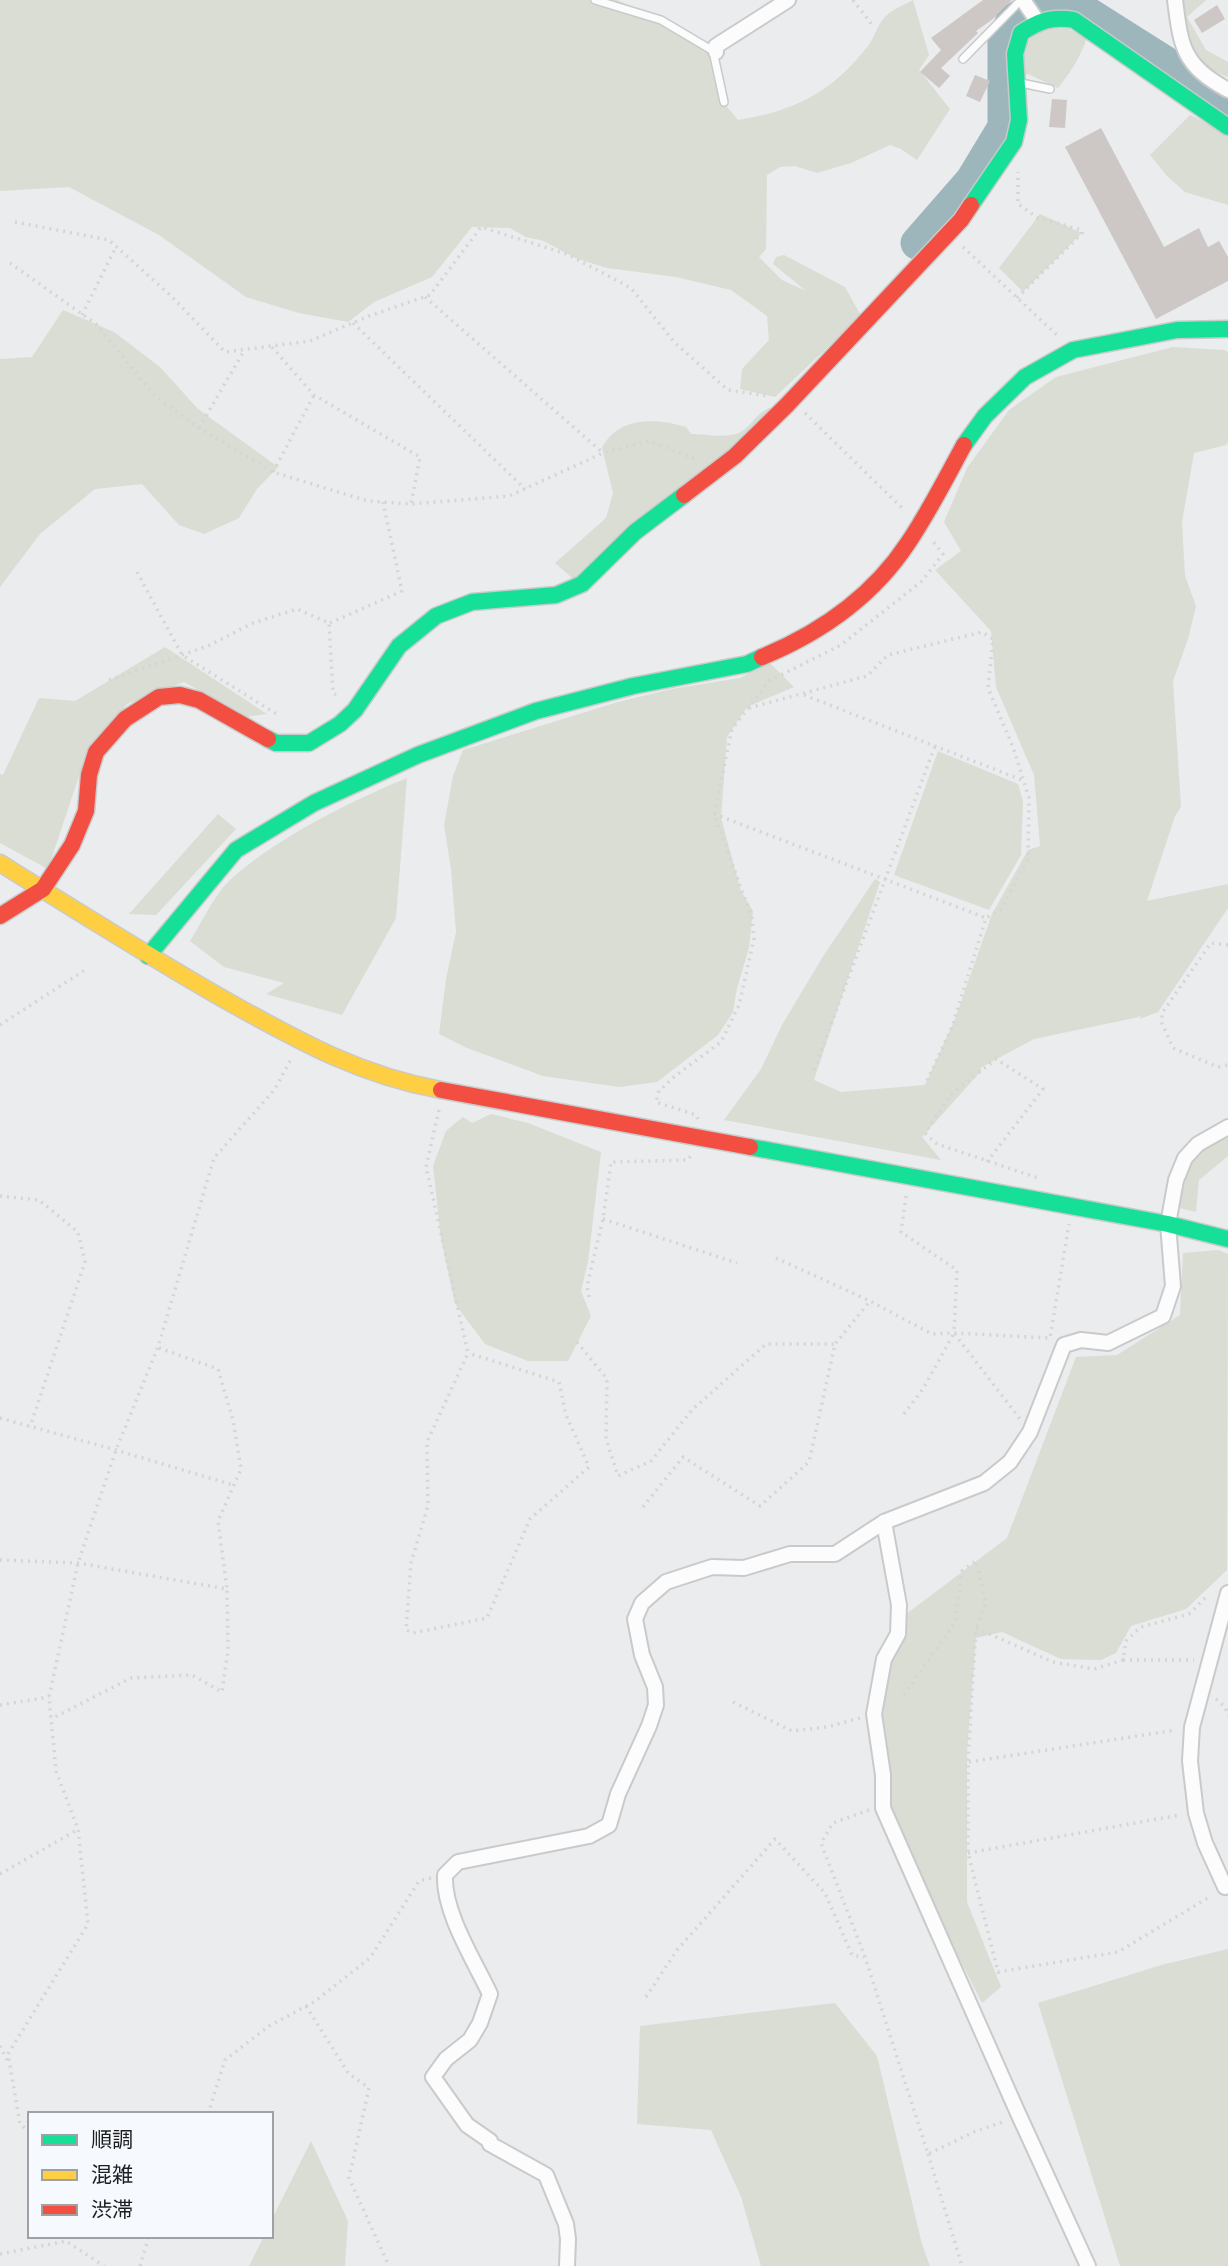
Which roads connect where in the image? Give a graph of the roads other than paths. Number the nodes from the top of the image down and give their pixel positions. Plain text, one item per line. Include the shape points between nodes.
1 (595, 0) edge
2 (1175, 0) edge
3 (1022, 1) edge
4 (777, 3) edge
5 (1036, 19) junction
6 (714, 51) junction
7 (963, 59) dead end
8 (1016, 82) junction
9 (1050, 89) dead end
10 (1228, 90) edge
11 (724, 102) dead end
12 (1228, 127) edge
13 (1228, 329) edge
14 (0, 863) edge
15 (43, 889) junction
16 (0, 916) edge
17 (148, 956) junction
18 (1228, 1127) edge
19 (1168, 1224) junction
20 (1228, 1239) edge
21 (884, 1522) junction
22 (1228, 1593) edge
23 (1225, 1887) road end
24 (567, 2266) edge
25 (1088, 2266) edge

1 - 6 lane via 661,20
2 - 10 street via 1182,47 1190,62
3 - 5 street
3 - 7 lane
4 - 6 street
5 - 8 street via 1021,33 1015,54
5 - 12 street via 1073,20
6 - 11 lane
8 - 9 lane
8 - 15 street via 1019,120 1014,139 949,234 735,456 635,532 582,584 556,595 472,602 436,616 399,646 355,710 309,743 276,743 199,700 180,695 159,697 125,719 96,751 86,811 72,845
13 - 17 street via 1177,330 1073,350 1025,377 968,439 908,544 879,580 845,611 798,642 747,663 536,711 418,755 314,803 236,850
14 - 15 street
15 - 16 street
15 - 17 street
17 - 19 street via 337,1060 412,1085
18 - 19 street via 1198,1144 1185,1158
19 - 20 street
19 - 21 street via 1173,1286 1163,1316 1108,1343 1080,1340 1064,1345 1030,1432 1010,1462 984,1483
21 - 24 street via 835,1554 790,1554 744,1568 712,1567 666,1582 642,1603 635,1619 656,1706 609,1825 589,1836 458,1862 445,1875 444,1890 456,1923 490,1994 470,2040 446,2059 433,2077 467,2125 490,2144 546,2175 566,2224
21 - 25 street via 899,1605 898,1634 884,1659 874,1714 883,1808
22 - 23 street via 1192,1727 1190,1761 1196,1813

